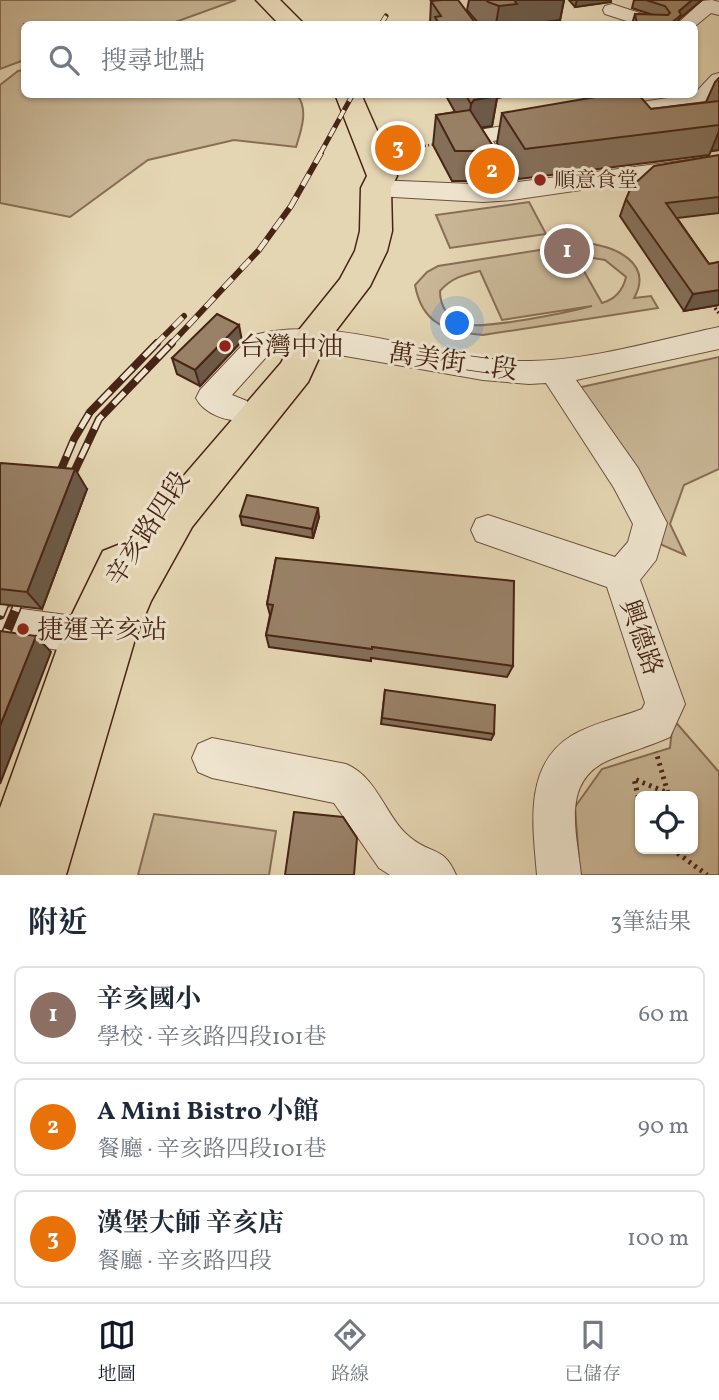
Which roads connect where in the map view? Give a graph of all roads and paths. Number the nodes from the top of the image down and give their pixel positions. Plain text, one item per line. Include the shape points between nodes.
1 (267, 0) edge
2 (285, 0) edge
3 (619, 5) edge
4 (719, 9) edge
5 (289, 21) edge
6 (306, 21) edge
7 (597, 21) edge
8 (648, 21) edge
9 (690, 21) edge
10 (719, 79) edge
11 (333, 98) edge
12 (350, 98) edge
13 (595, 98) edge
14 (609, 114) junction
15 (583, 119) edge
16 (557, 124) edge
17 (479, 137) junction
18 (387, 151) dead end
19 (719, 163) edge
20 (376, 188) junction
21 (512, 192) junction
22 (715, 308) edge
23 (719, 313) edge
24 (719, 338) edge
25 (311, 339) junction
26 (555, 372) junction
27 (488, 530) dead end
28 (621, 576) junction
29 (0, 624) edge
30 (98, 637) junction
31 (656, 723) junction
32 (212, 758) dead end
33 (637, 791) edge
34 (663, 791) edge
35 (667, 791) edge
36 (679, 854) edge
37 (393, 864) edge
38 (3, 875) edge
39 (39, 875) edge
40 (434, 875) edge
41 (559, 875) edge
42 (707, 875) edge

1 - 5 main road
2 - 6 main road
3 - 7 street
3 - 8 street
4 - 9 street via 709,5
10 - 14 street via 700,98
11 - 20 main road via 364,178
12 - 20 main road, 辛亥路四段 via 382,176
13 - 14 street
14 - 15 street
16 - 17 street
17 - 18 path
17 - 21 street
19 - 21 street
20 - 21 street
20 - 25 main road, 辛亥路四段 via 378,212 371,251 353,286
22 - 23 path
24 - 26 street, 萬美街二段
25 - 26 street, 萬美街二段 via 483,369
25 - 30 main road, 辛亥路四段 via 295,372 177,514
25 - 30 main road, 辛亥路四段 via 276,364 144,522 117,566
26 - 28 street, 興德路 via 650,523 644,549
27 - 28 street
28 - 31 street, 興德路 via 665,704
29 - 30 street
30 - 38 main road, 辛亥路四段
30 - 39 main road, 辛亥路四段
31 - 35 path via 656,759
31 - 41 street via 585,751 564,769 553,798
32 - 37 street via 346,785
33 - 34 path via 634,779
36 - 42 path
37 - 40 street

